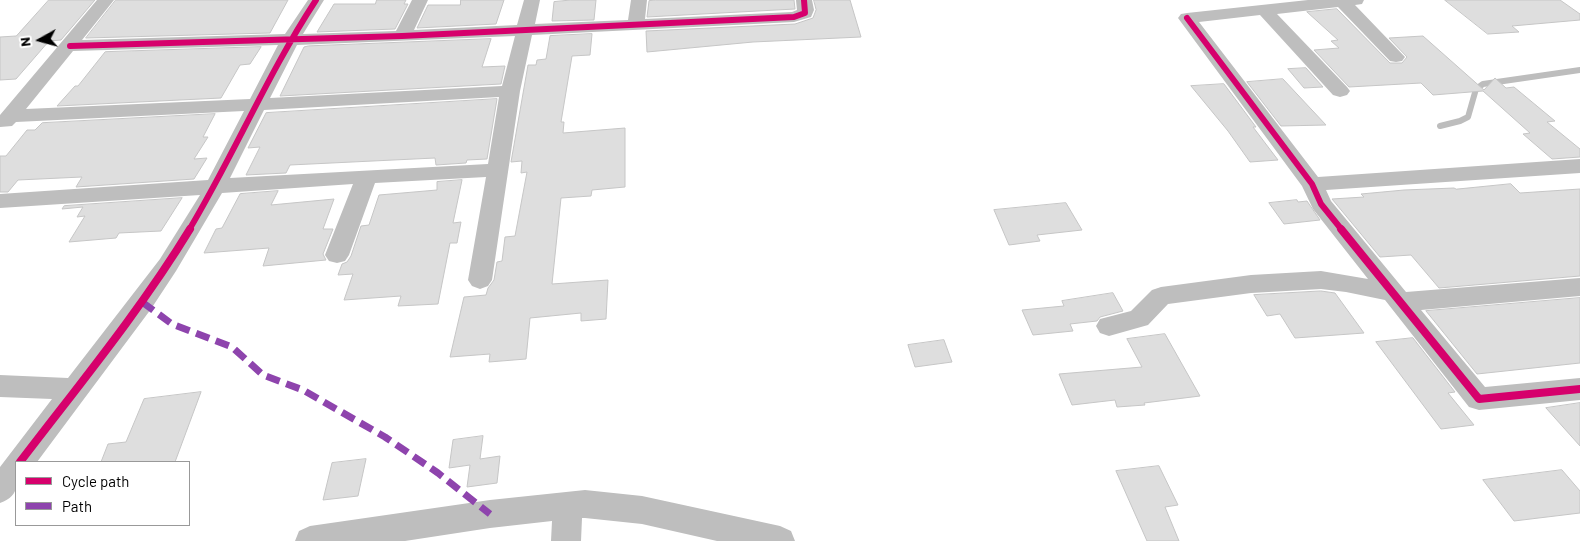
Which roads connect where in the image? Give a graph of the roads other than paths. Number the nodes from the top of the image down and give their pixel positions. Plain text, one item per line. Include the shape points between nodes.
1 (106, 0) edge
2 (316, 0) edge
3 (420, 0) edge
4 (532, 0) edge
5 (639, 0) edge
6 (731, 0) edge
7 (804, 0) edge
8 (1349, 1) edge
9 (1264, 10) junction
10 (732, 20) junction
11 (636, 24) junction
12 (525, 30) junction
13 (402, 36) junction
14 (291, 38) junction
15 (70, 46) junction
16 (1396, 57) dead end
17 (510, 91) junction
18 (1340, 92) dead end
19 (258, 105) junction
20 (5, 122) edge
21 (1580, 166) edge
22 (498, 170) junction
23 (367, 176) junction
24 (1312, 184) junction
25 (215, 187) junction
26 (0, 201) edge
27 (337, 255) dead end
28 (480, 280) dead end
29 (1580, 287) edge
30 (1397, 298) junction
31 (1109, 326) dead end
32 (0, 386) edge
33 (75, 389) junction
34 (1580, 389) edge
35 (21, 461) edge
36 (15, 469) edge
37 (0, 490) edge
38 (568, 506) junction
39 (310, 541) edge
40 (566, 541) edge
41 (780, 541) edge

1 - 15 street
2 - 14 street
3 - 13 street
4 - 12 street
5 - 11 street
6 - 10 street
7 - 10 street via 806,10 801,16
8 - 9 street
8 - 16 street
9 - 18 street
9 - 24 street via 1187,18
10 - 11 street
11 - 12 street
12 - 13 street
12 - 17 street
13 - 14 street
14 - 15 street
14 - 19 street
15 - 20 street
17 - 19 street
17 - 22 street
19 - 20 street
19 - 25 street
21 - 24 street
22 - 23 street
22 - 28 street
23 - 25 street
23 - 27 street
24 - 30 street via 1321,204
25 - 26 street
25 - 33 street via 168,265
29 - 30 street
30 - 31 street via 1354,284 1321,280 1251,284 1161,296 1139,318
30 - 34 street via 1479,399
32 - 33 street
33 - 35 street
36 - 37 street
38 - 39 street via 490,514
38 - 40 street
38 - 41 street via 585,504 642,510

